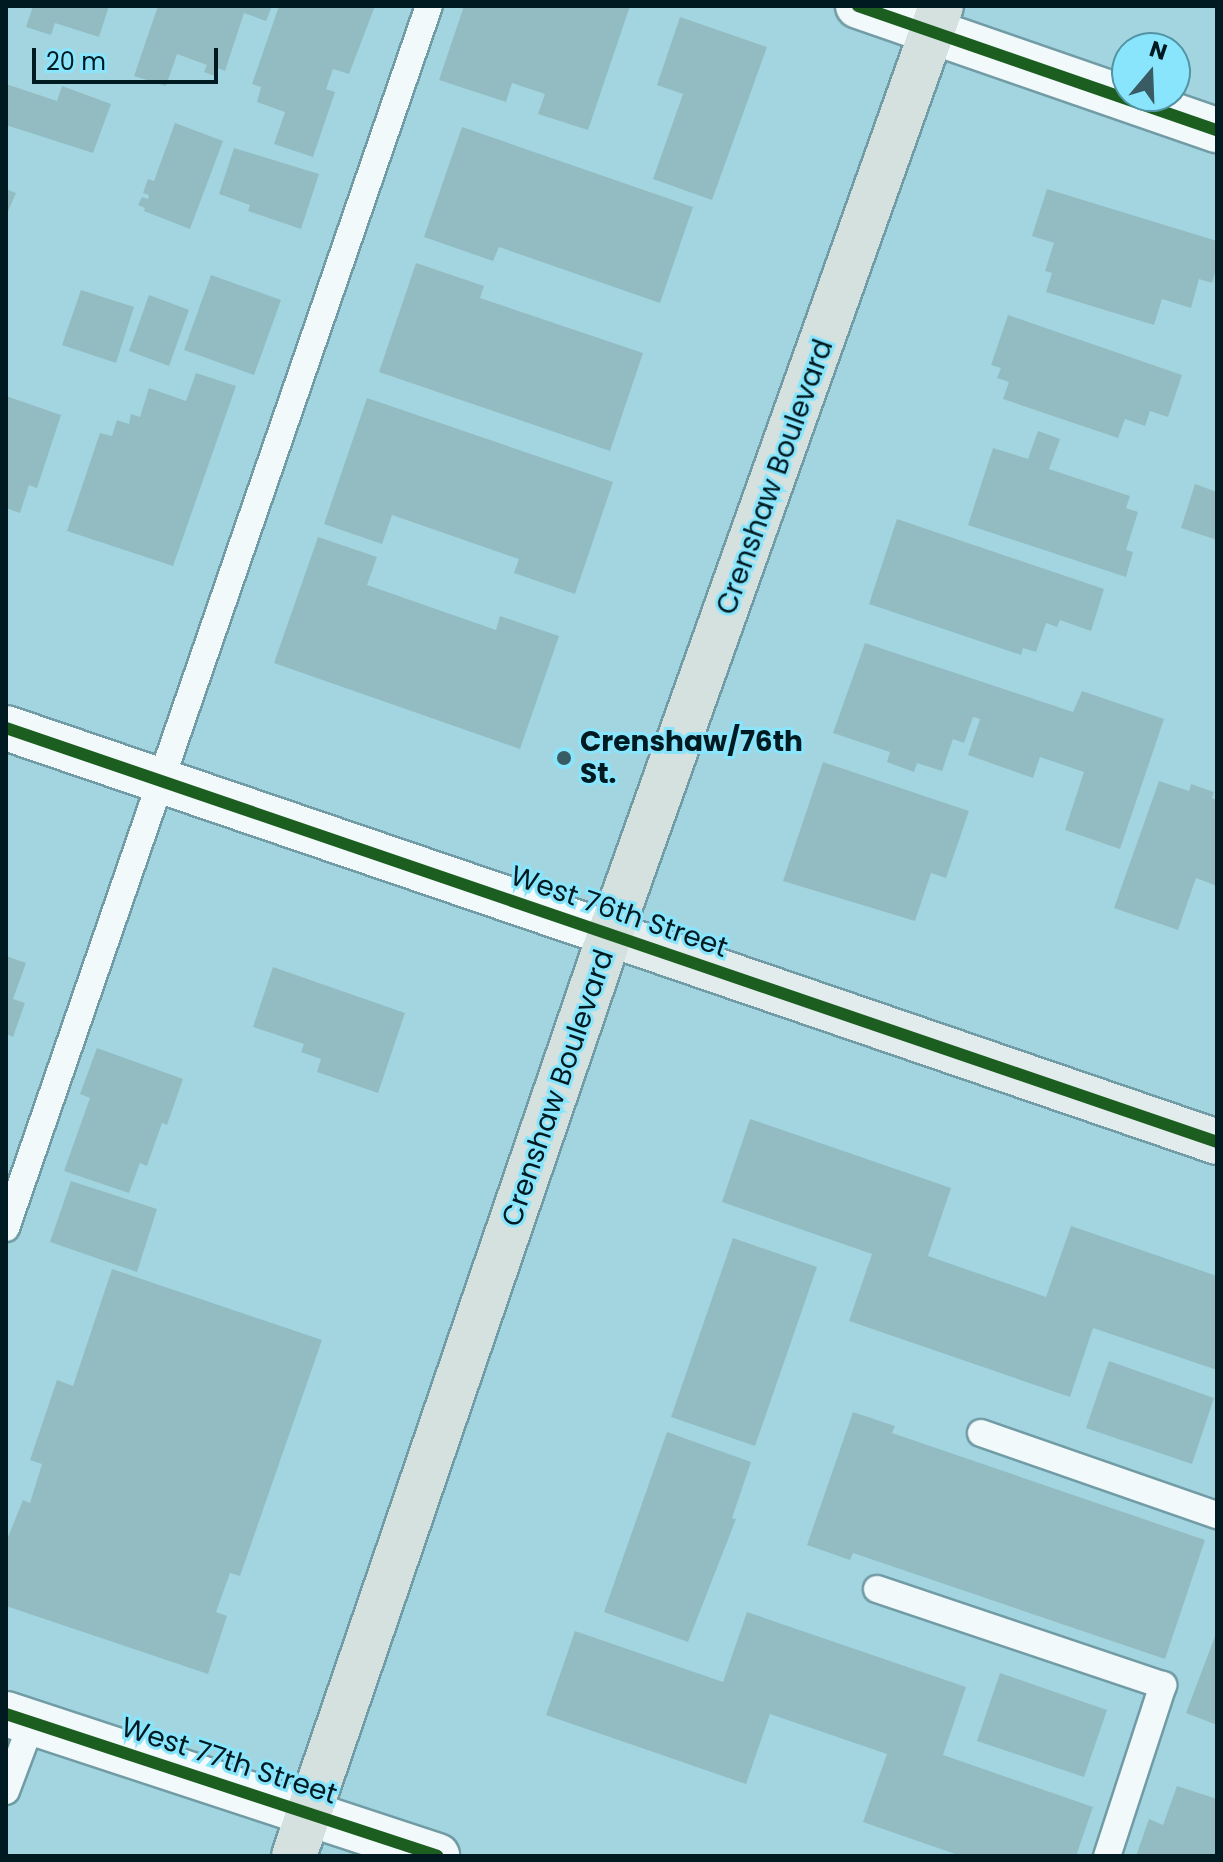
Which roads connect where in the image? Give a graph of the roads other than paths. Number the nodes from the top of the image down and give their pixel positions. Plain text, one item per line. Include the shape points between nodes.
1 (429, 6) edge
2 (858, 6) edge
3 (937, 19) edge
4 (1217, 130) edge
5 (6, 728) edge
6 (160, 781) junction
7 (610, 934) junction
8 (1217, 1142) edge
9 (6, 1228) edge
10 (981, 1433) dead end
11 (1217, 1515) edge
12 (877, 1589) dead end
13 (19, 1718) edge
14 (6, 1791) edge
15 (310, 1812) junction
16 (294, 1856) edge
17 (437, 1856) edge
18 (1107, 1856) edge

1 - 6 lane
2 - 3 street
3 - 4 street
3 - 7 main road, Crenshaw Boulevard
5 - 6 street, West 76th Street
6 - 7 street, West 76th Street
6 - 9 lane
7 - 8 street, West 76th Street
7 - 15 main road, Crenshaw Boulevard
10 - 11 lane
12 - 18 lane via 1163,1685
13 - 14 lane
13 - 15 street, West 77th Street
15 - 16 main road, Crenshaw Boulevard
15 - 17 street, West 77th Street

